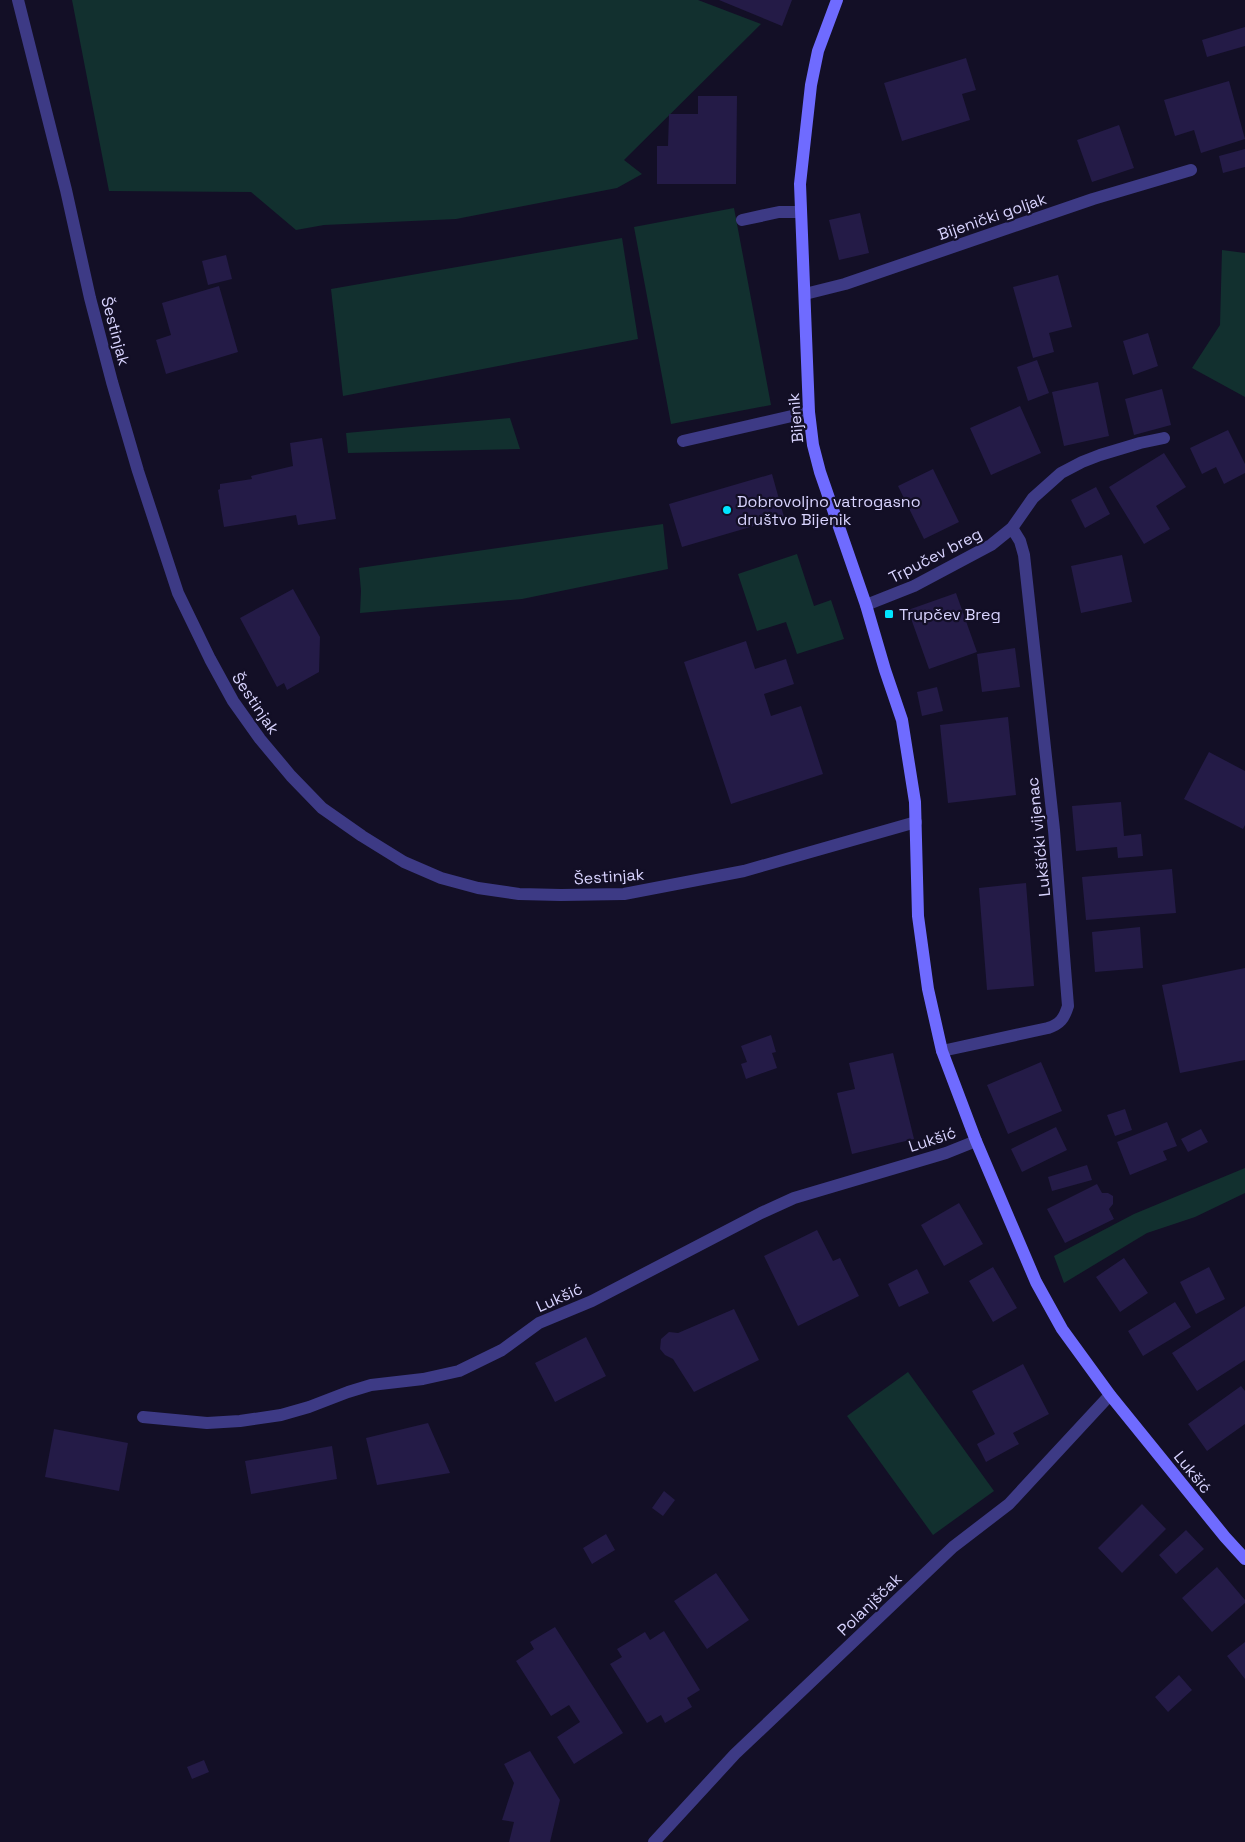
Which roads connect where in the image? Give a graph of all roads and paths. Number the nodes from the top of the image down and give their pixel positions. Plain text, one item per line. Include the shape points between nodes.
1 (18, 0) edge
2 (837, 0) edge
3 (1191, 170) dead end
4 (800, 212) junction
5 (742, 220) dead end
6 (804, 294) junction
7 (809, 412) junction
8 (1164, 438) dead end
9 (683, 441) dead end
10 (1012, 528) junction
11 (866, 605) junction
12 (916, 822) junction
13 (942, 1052) junction
14 (976, 1141) junction
15 (1110, 1395) junction
16 (143, 1416) dead end
17 (1245, 1559) edge
18 (654, 1842) edge

1 - 12 street, Šestinjak via 112,382 178,593 233,701 260,739 322,808 404,862 442,878 478,888 561,895 624,894 735,873
2 - 4 main road, Bijenik via 818,51 811,85
3 - 6 street, Bijenički goljak via 1084,202 845,284
4 - 5 street via 779,212
4 - 6 main road, Bijenik
6 - 7 main road, Bijenik
7 - 9 street
7 - 11 main road, Bijenik via 820,472
8 - 10 street, Trpučev breg via 1100,455 1061,473 1033,498
10 - 11 street, Trpučev breg via 974,556 914,586
10 - 13 street, Lukšićki vijenac via 1024,555 1054,830 1068,1006 1065,1017 1057,1025
11 - 12 main road, Bijenik via 902,720
12 - 13 main road, Lukšić via 918,916 928,990
13 - 14 main road, Lukšić
14 - 15 main road, Lukšić via 1036,1282 1062,1329
14 - 16 street, Lukšić via 794,1198 592,1301 539,1323 502,1350 459,1371 371,1385 280,1415 240,1421 207,1423
15 - 17 main road, Lukšić
15 - 18 street, Polanjščak via 1009,1504 953,1547 735,1754

